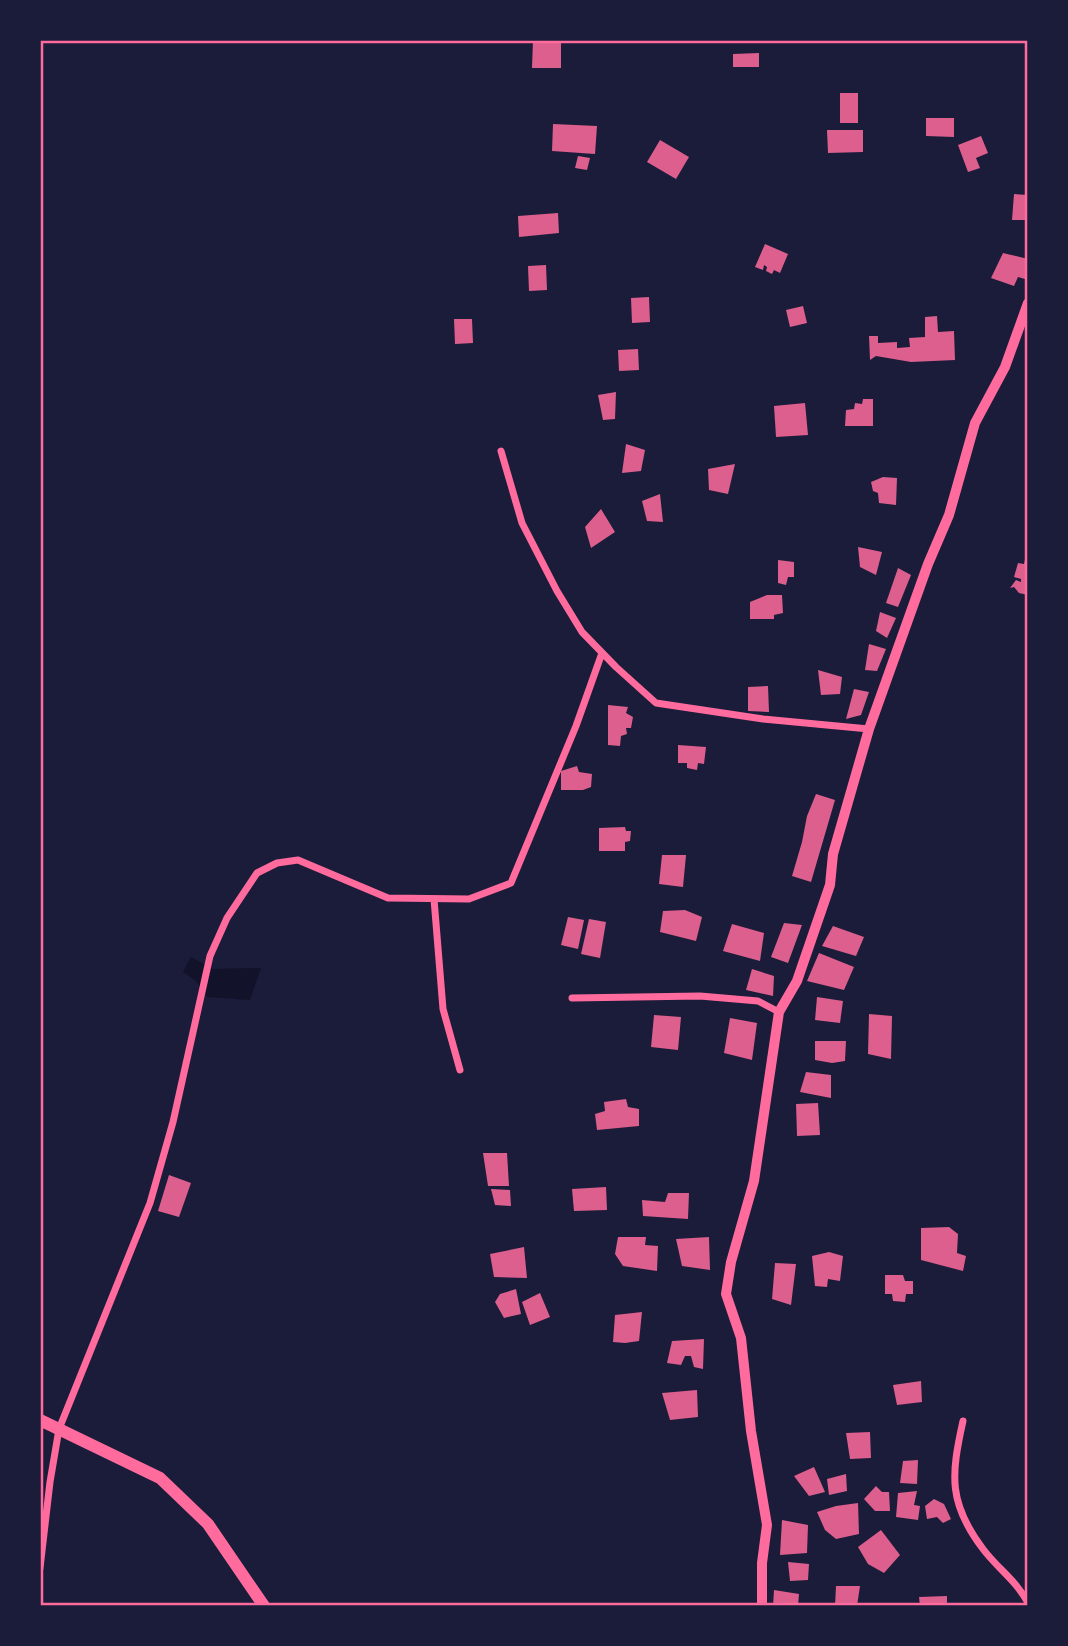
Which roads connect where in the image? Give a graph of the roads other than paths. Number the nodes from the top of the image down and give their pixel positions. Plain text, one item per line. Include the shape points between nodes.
1 (1028, 303) edge
2 (501, 450) dead end
3 (603, 653) junction
4 (869, 729) junction
5 (434, 899) junction
6 (572, 998) dead end
7 (779, 1012) junction
8 (460, 1070) dead end
9 (40, 1420) edge
10 (963, 1421) dead end
11 (59, 1429) junction
12 (40, 1568) edge
13 (1028, 1603) edge
14 (264, 1606) edge
15 (762, 1606) edge

1 - 4 street via 1005,367 975,423 949,515
2 - 3 street via 522,523 582,632
3 - 4 street via 656,703
3 - 5 street via 511,883 469,899
4 - 7 street via 833,854 830,886 797,981
5 - 8 street via 443,1009
5 - 11 street via 388,898 298,860 257,873 227,918 210,956 150,1203
6 - 7 street via 700,996 758,1001
7 - 15 street via 754,1181 726,1294 741,1338 767,1525
9 - 11 main road
10 - 13 street via 954,1463 958,1509 983,1549 1019,1586
11 - 12 street
11 - 14 main road via 160,1478 208,1524

